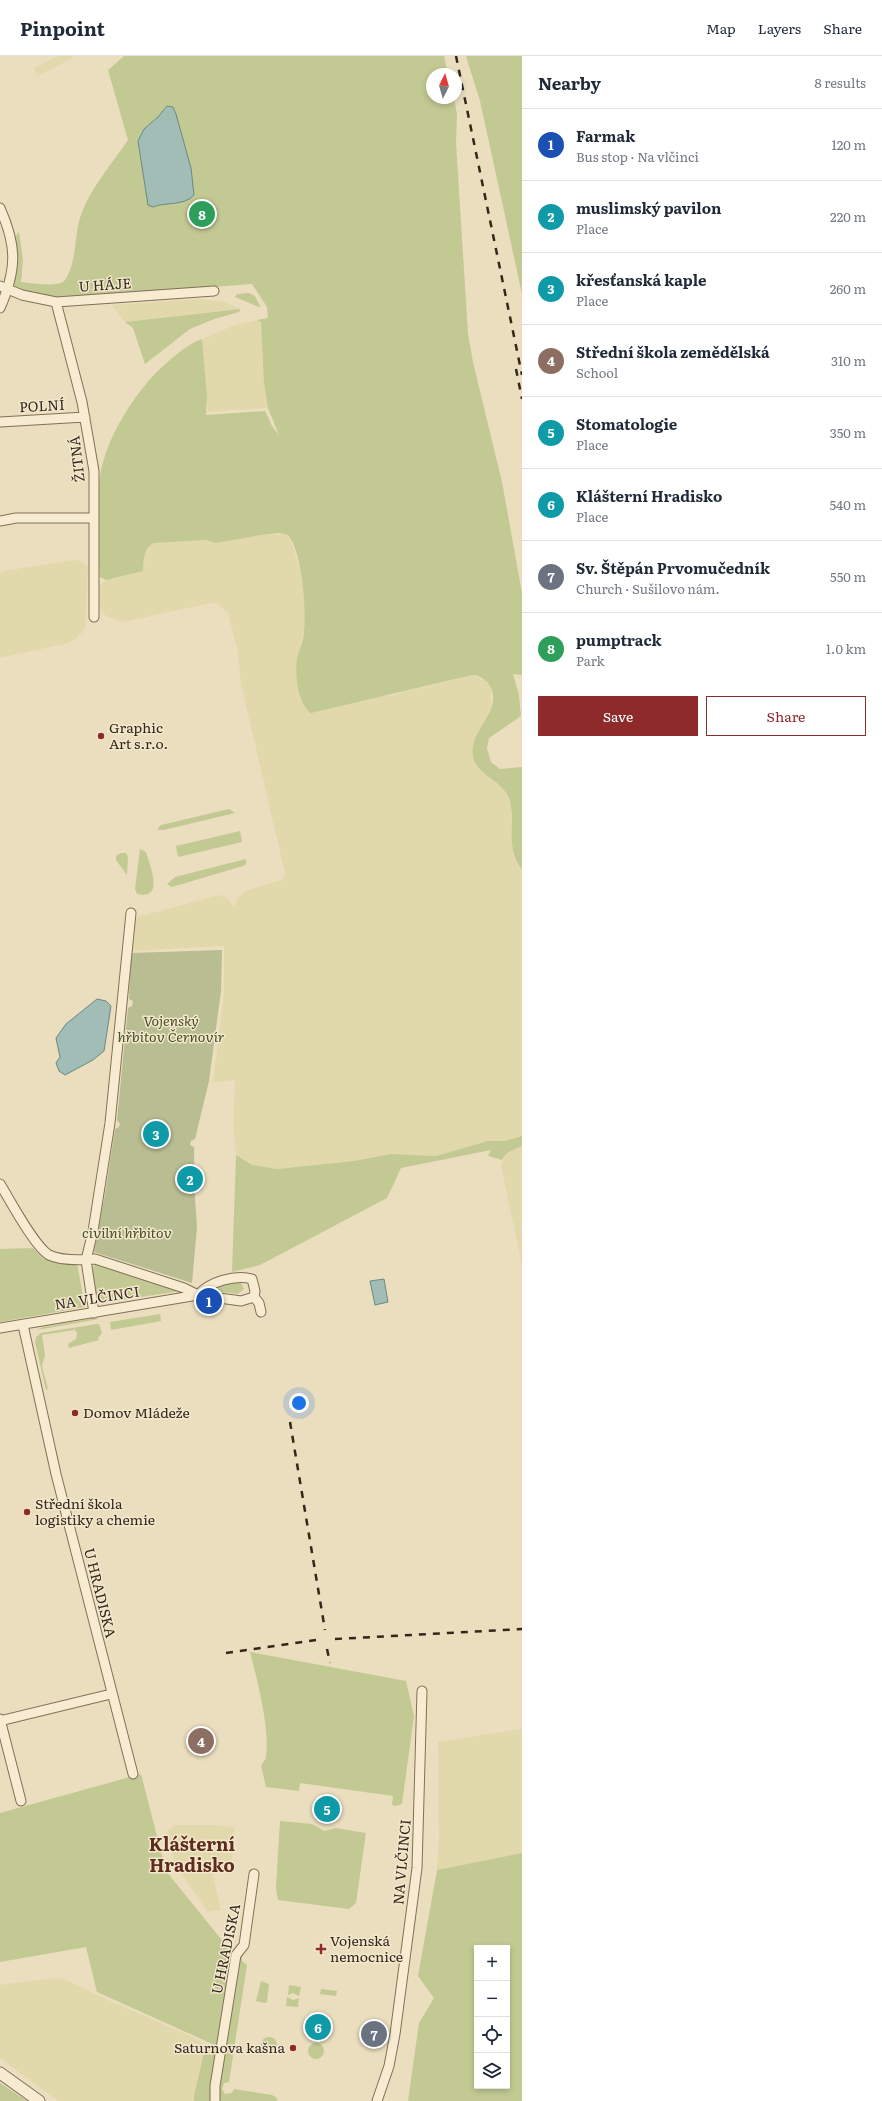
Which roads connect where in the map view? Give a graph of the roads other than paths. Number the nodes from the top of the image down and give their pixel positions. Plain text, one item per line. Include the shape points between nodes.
1 (0, 208) edge
2 (4, 287) edge
3 (214, 291) dead end
4 (56, 302) junction
5 (0, 308) edge
6 (85, 417) junction
7 (0, 422) edge
8 (93, 518) junction
9 (0, 522) edge
10 (94, 617) dead end
11 (131, 913) dead end
12 (0, 1184) edge
13 (86, 1260) junction
14 (198, 1295) junction
15 (254, 1297) junction
16 (261, 1312) dead end
17 (94, 1313) junction
18 (23, 1324) junction
19 (0, 1328) edge
20 (422, 1691) dead end
21 (111, 1694) junction
22 (0, 1721) edge
23 (133, 1774) dead end
24 (21, 1800) dead end
25 (254, 1874) dead end
26 (0, 2073) edge
27 (39, 2101) edge
28 (215, 2101) edge
29 (377, 2101) edge

1 - 2 street via 13,243 13,265
2 - 4 street, U HÁJE via 22,295
2 - 5 street
3 - 4 street, U HÁJE
4 - 6 street, ŽITNÁ
6 - 7 street, POLNÍ
6 - 8 street, ŽITNÁ via 94,470
8 - 9 street via 16,518
8 - 10 street, ŽITNÁ
11 - 13 street via 110,1123
12 - 13 street via 37,1243 47,1254
13 - 14 street via 95,1259
13 - 17 street
14 - 15 street, NA VLČINCI via 241,1301
14 - 15 street, NA VLČINCI via 204,1288 229,1279 244,1277 252,1279
14 - 17 street, NA VLČINCI
15 - 16 street
17 - 18 street, NA VLČINCI
18 - 19 street, NA VLČINCI
18 - 21 street, U HRADISKA via 56,1474
20 - 29 street, NA VLČINCI via 417,1868 395,2034 389,2066
21 - 22 street
21 - 23 street, U HRADISKA
22 - 24 street
25 - 28 street, U HRADISKA via 244,1945 236,1955
26 - 27 street

